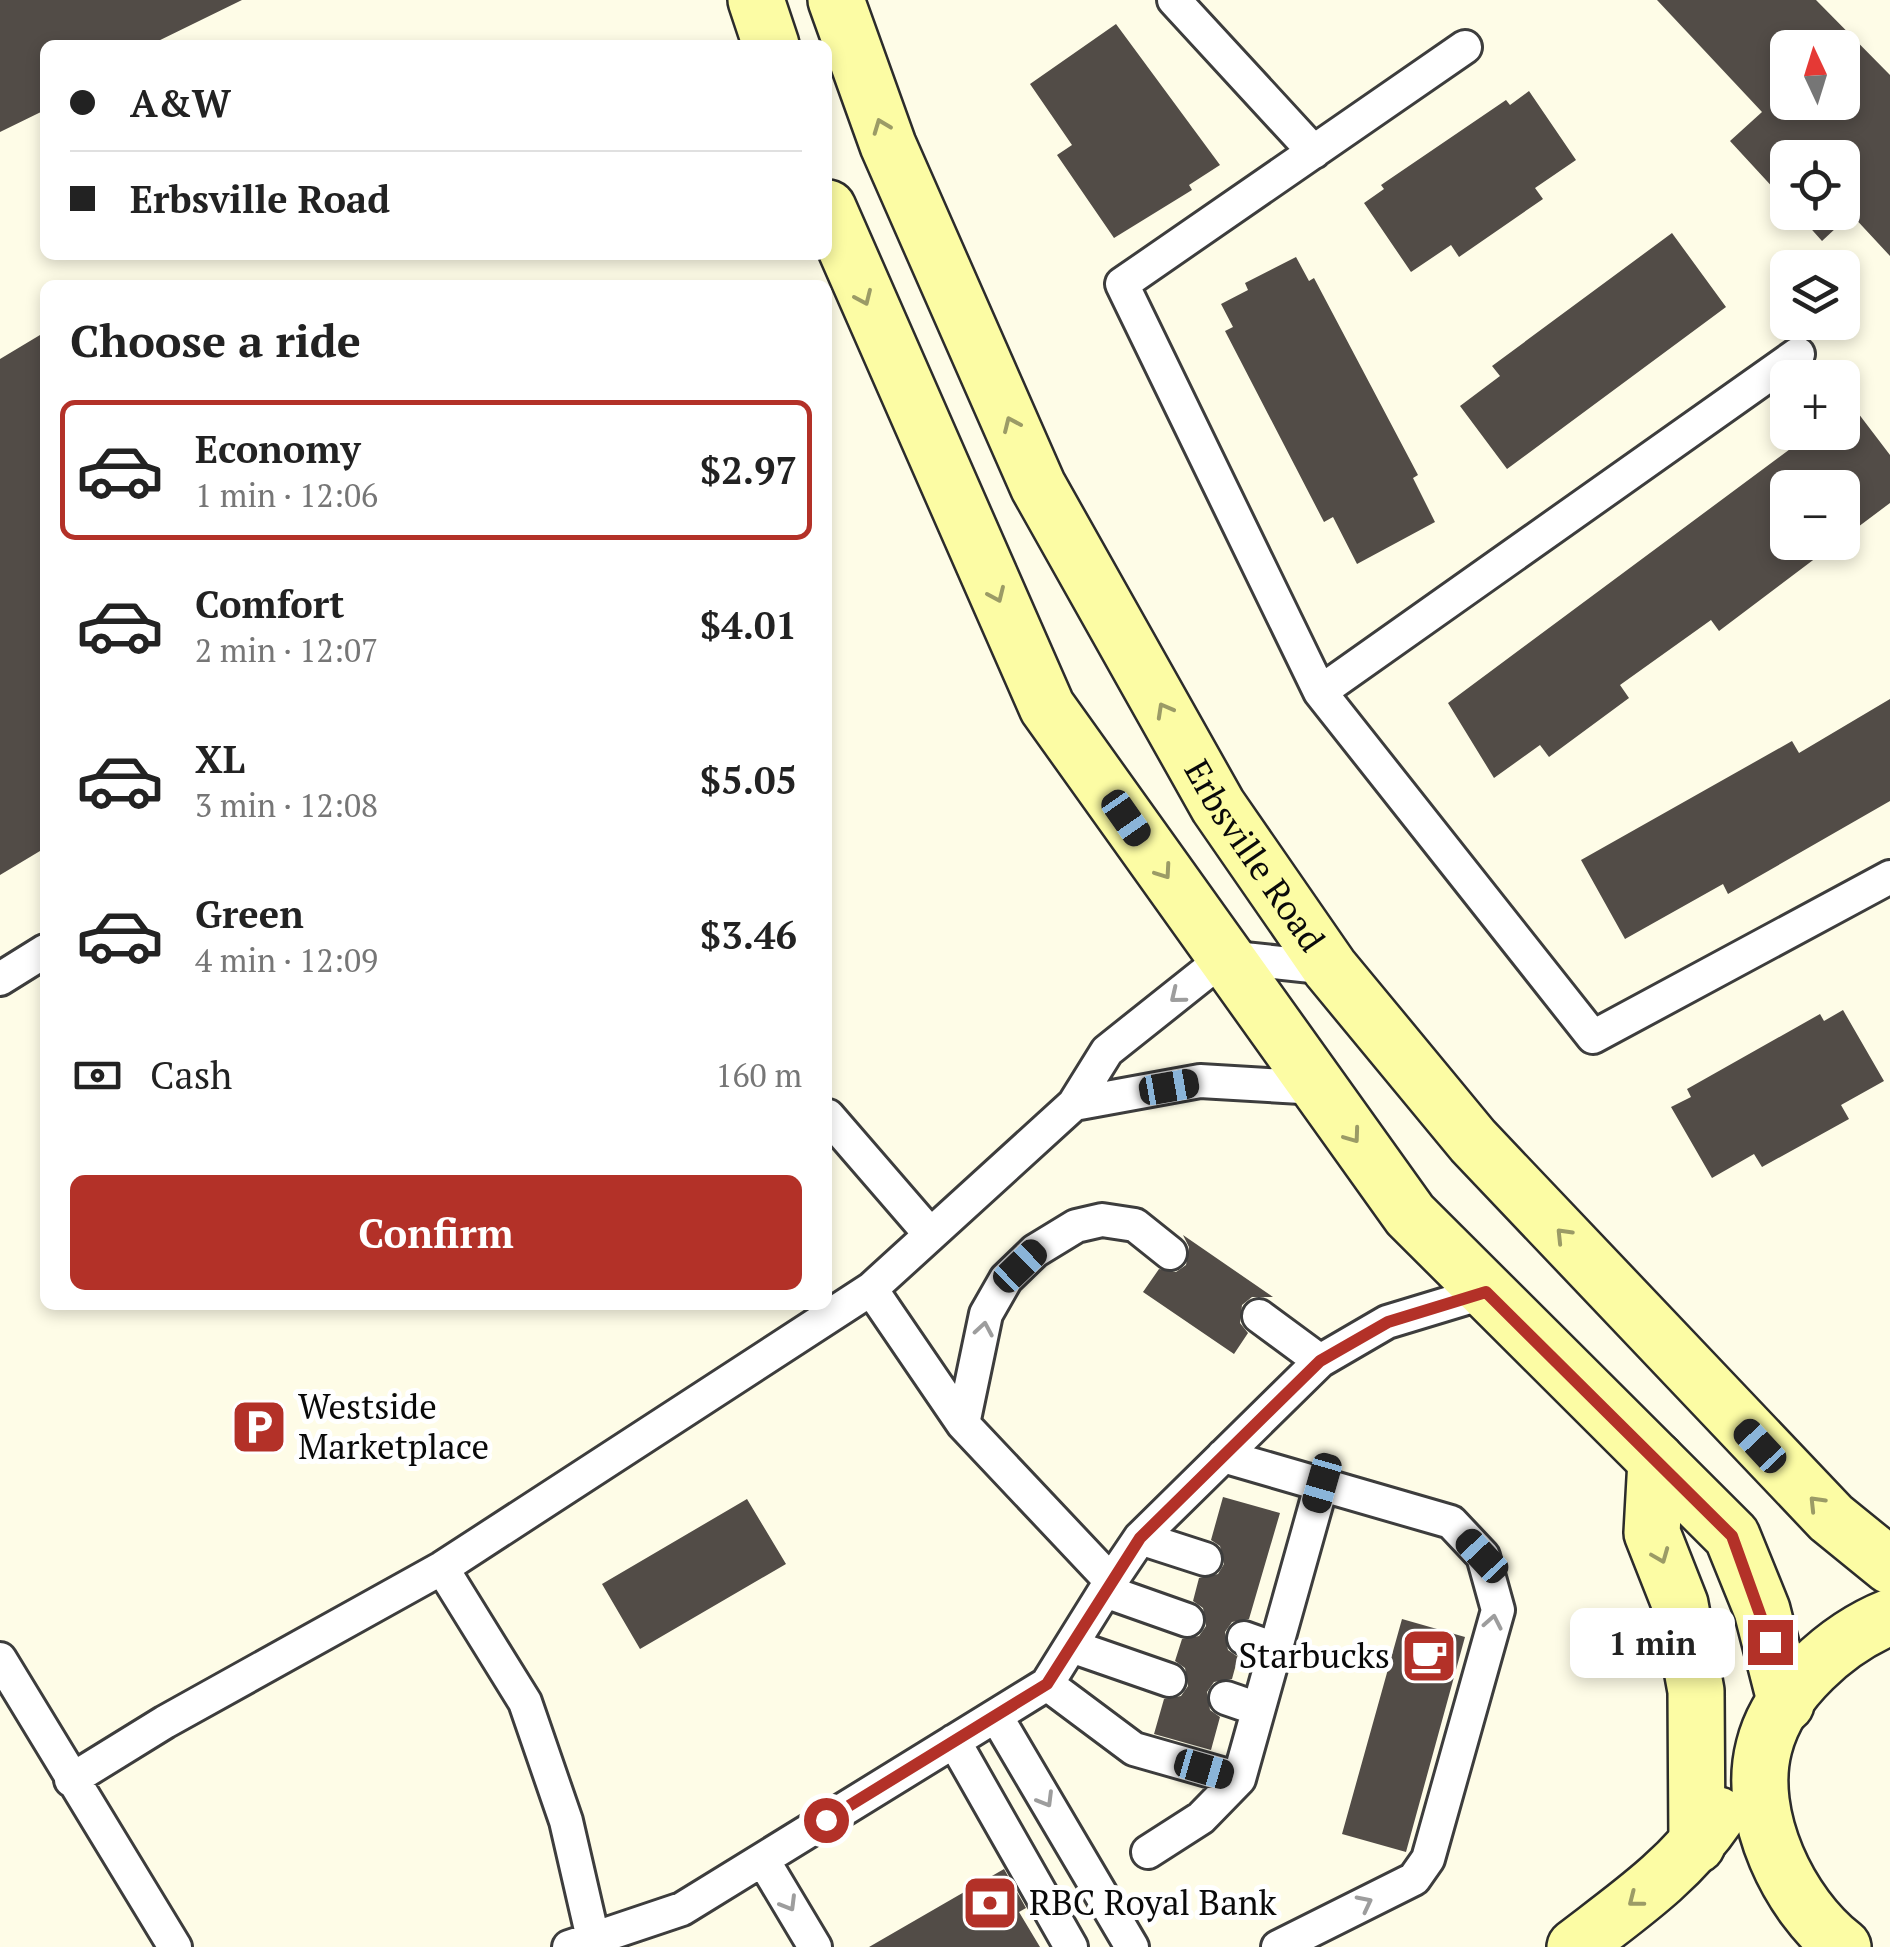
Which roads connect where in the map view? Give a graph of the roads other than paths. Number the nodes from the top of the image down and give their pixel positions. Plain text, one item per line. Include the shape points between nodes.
1 (756, 0) edge
2 (836, 0) edge
3 (1174, 0) edge
4 (769, 40) edge
5 (1465, 47) dead end
6 (1314, 152) junction
7 (832, 217) edge
8 (1798, 354) dead end
9 (1320, 692) junction
10 (1890, 877) edge
11 (40, 955) edge
12 (1224, 957) junction
13 (1330, 968) junction
14 (0, 979) edge
15 (1318, 1088) junction
16 (1074, 1104) junction
17 (832, 1121) edge
18 (930, 1234) junction
19 (1170, 1253) dead end
20 (871, 1289) junction
21 (1486, 1292) junction
22 (1259, 1316) dead end
23 (1331, 1353) junction
24 (963, 1424) junction
25 (1223, 1456) junction
26 (1656, 1460) junction
27 (1322, 1483) junction
28 (1140, 1538) junction
29 (1205, 1559) dead end
30 (1890, 1566) edge
31 (442, 1568) junction
32 (1108, 1586) junction
33 (1890, 1617) edge
34 (1188, 1620) dead end
35 (1071, 1646) junction
36 (0, 1659) edge
37 (1170, 1680) dead end
38 (1047, 1684) junction
39 (1226, 1698) dead end
40 (1258, 1709) junction
41 (996, 1716) junction
42 (1775, 1726) junction
43 (954, 1741) junction
44 (1239, 1779) junction
45 (71, 1780) junction
46 (1698, 1846) junction
47 (1148, 1852) dead end
48 (762, 1860) junction
49 (586, 1944) edge
50 (175, 1947) edge
51 (815, 1947) edge
52 (1072, 1947) edge
53 (1132, 1947) edge
54 (1278, 1947) edge
55 (1575, 1947) edge
56 (1842, 1947) edge

1 - 4 main road
13 -> 2 main road, Erbsville Road via 1218,806 1038,486 888,144
3 - 6 lane
5 - 6 lane
6 - 9 lane via 1122,284
7 -> 12 main road via 1047,707
8 - 9 lane
9 - 10 lane via 1593,1037
11 - 14 lane
12 - 13 lane
12 - 15 main road
12 -> 16 lane via 1107,1052
30 -> 13 main road, Erbsville Road via 1831,1518 1473,1141
15 - 16 lane via 1200,1081
15 -> 21 main road via 1410,1215
16 - 18 lane
17 - 18 lane
18 - 20 lane
24 -> 19 lane via 986,1314 1006,1279 1035,1252 1076,1226 1102,1220 1135,1225
20 - 24 lane
20 - 31 lane
21 - 23 lane via 1388,1322
21 - 26 main road
22 - 23 lane
23 - 25 lane
24 - 32 lane
25 - 27 lane
25 - 28 lane
26 - 42 main road via 1732,1536 1762,1610
26 -> 46 main road via 1652,1533 1680,1604 1696,1691
27 - 40 lane via 1277,1582 1260,1643
54 -> 27 lane via 1414,1879 1428,1859 1498,1610 1482,1556 1451,1522
28 - 29 lane
28 - 32 lane
31 - 45 lane
31 - 49 lane via 525,1702 566,1821
32 - 34 lane
32 - 35 lane
33 - 42 main road via 1835,1648 1805,1675
35 - 37 lane
35 - 38 lane
36 - 45 lane
38 - 41 lane
38 - 44 lane via 1134,1749
39 - 40 lane
40 - 44 lane
41 - 43 lane
41 -> 53 lane
42 - 46 main road
42 - 56 main road via 1763,1796 1770,1840 1800,1905
43 - 48 lane
43 - 52 lane
44 - 47 lane via 1201,1818
45 - 50 lane
46 -> 55 main road
48 - 49 lane via 682,1909
48 -> 51 lane

